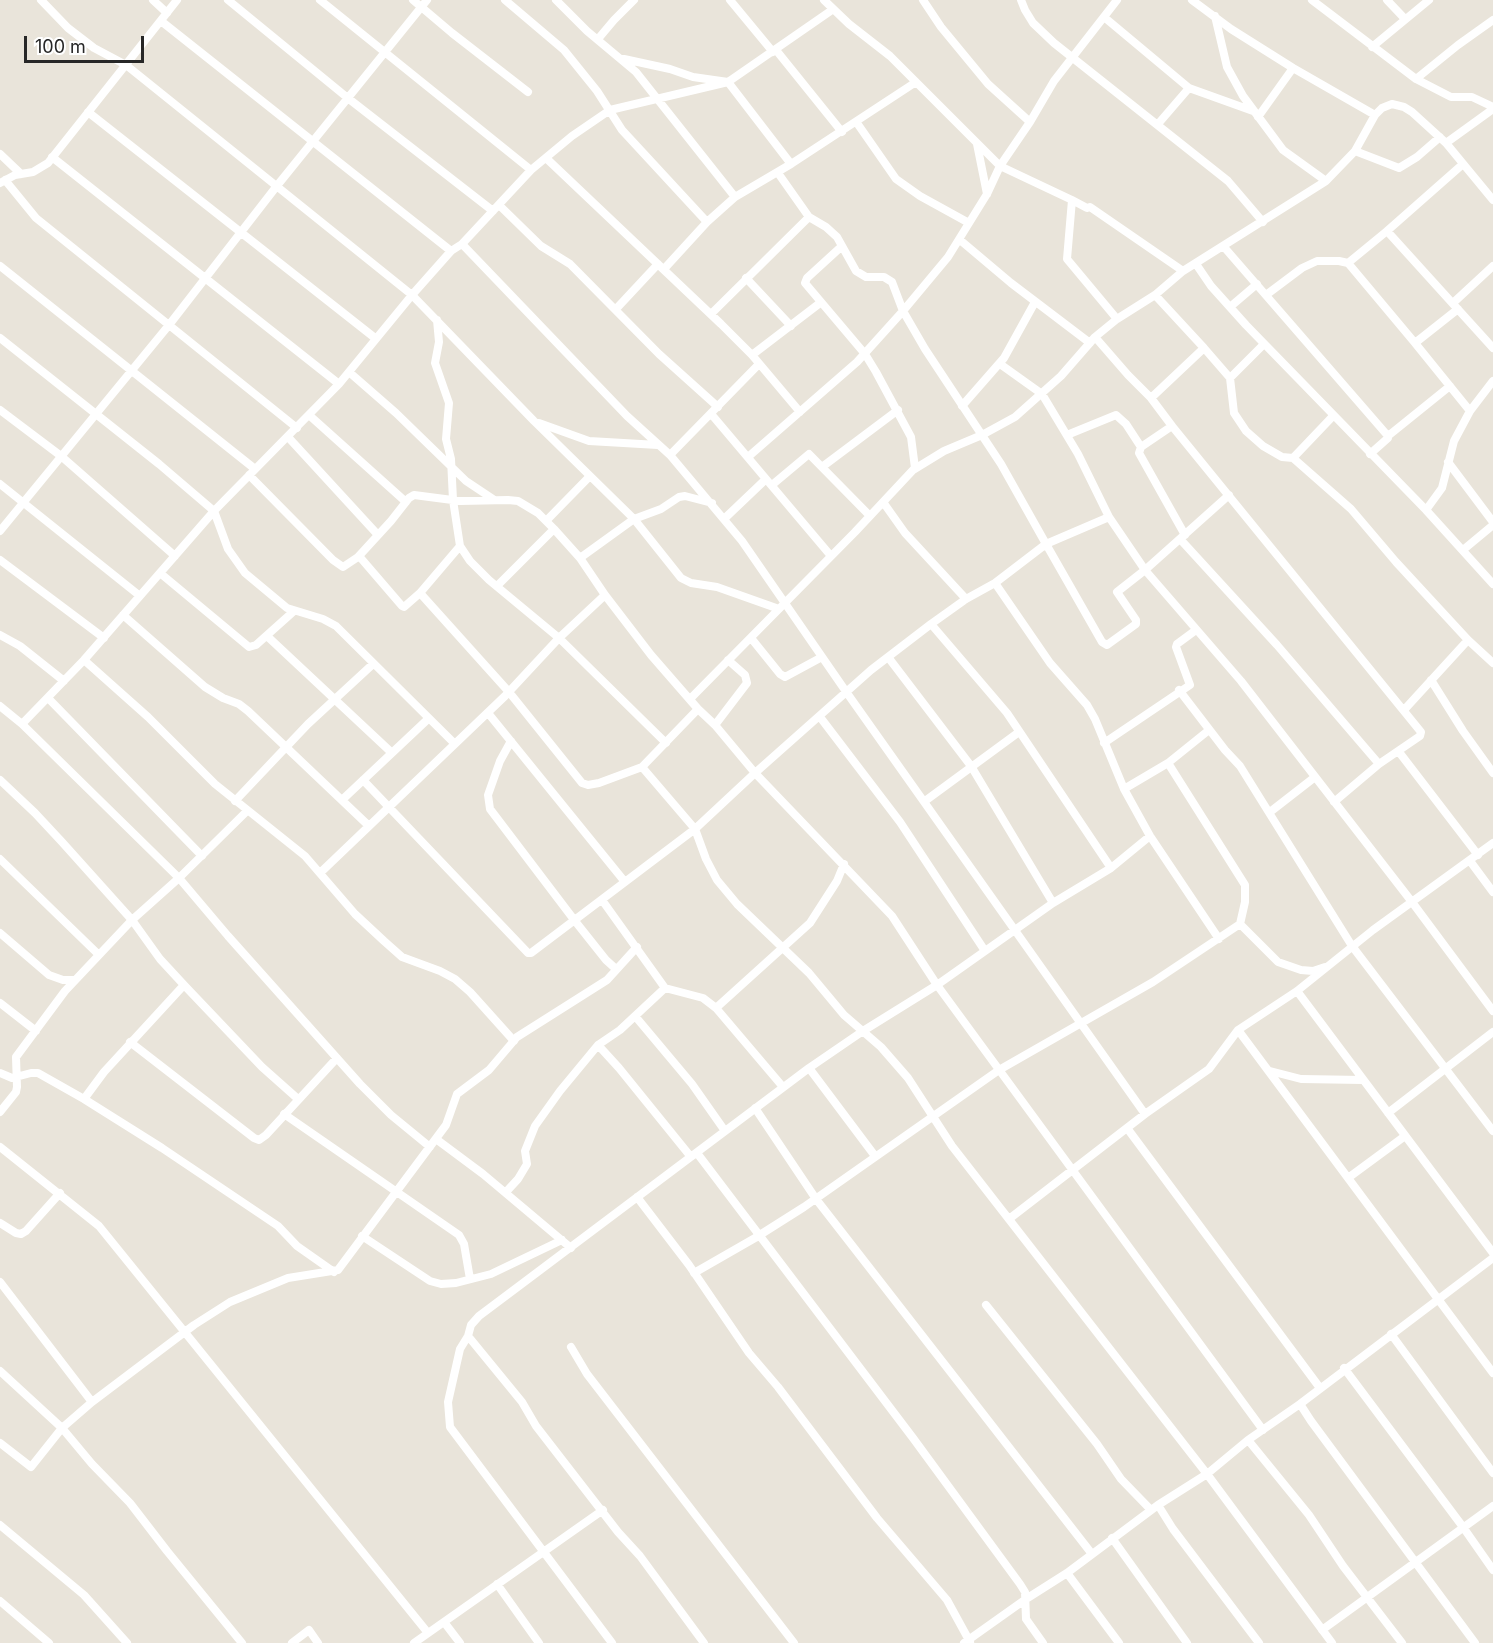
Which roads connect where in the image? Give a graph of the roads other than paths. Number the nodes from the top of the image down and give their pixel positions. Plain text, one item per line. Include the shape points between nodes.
1 (41, 0) edge
2 (153, 0) edge
3 (228, 0) edge
4 (320, 0) edge
5 (413, 0) edge
6 (505, 0) edge
7 (556, 0) edge
8 (634, 0) edge
9 (730, 0) edge
10 (824, 0) edge
11 (923, 0) edge
12 (1022, 0) edge
13 (1117, 0) edge
14 (1192, 0) edge
15 (1312, 0) edge
16 (1387, 0) edge
17 (1429, 0) edge
18 (174, 2) edge
19 (424, 4) edge
20 (832, 10) junction
21 (167, 13) junction
22 (1215, 16) junction
23 (1104, 17) junction
24 (1405, 19) junction
25 (1493, 20) edge
26 (161, 21) junction
27 (598, 39) junction
28 (1372, 47) junction
29 (774, 51) junction
30 (385, 52) junction
31 (620, 58) junction
32 (1073, 59) junction
33 (126, 65) junction
34 (1293, 68) junction
35 (1416, 79) junction
36 (728, 82) junction
37 (916, 82) junction
38 (1189, 88) junction
39 (528, 92) dead end
40 (349, 99) junction
41 (658, 100) junction
42 (1493, 108) edge
43 (610, 110) junction
44 (88, 112) junction
45 (1256, 115) junction
46 (1376, 115) junction
47 (1030, 122) junction
48 (857, 123) junction
49 (1158, 124) junction
50 (842, 132) junction
51 (1440, 137) junction
52 (312, 142) junction
53 (1446, 143) junction
54 (977, 144) junction
55 (1355, 151) junction
56 (0, 154) edge
57 (52, 157) junction
58 (546, 158) junction
59 (791, 164) junction
60 (1463, 164) junction
61 (1000, 166) junction
62 (531, 170) junction
63 (778, 173) junction
64 (21, 174) junction
65 (1326, 181) junction
66 (2, 182) edge
67 (276, 187) junction
68 (987, 194) junction
69 (735, 197) junction
70 (1072, 200) junction
71 (1493, 200) edge
72 (496, 208) junction
73 (809, 217) junction
74 (707, 222) junction
75 (1263, 222) junction
76 (969, 223) junction
77 (1387, 231) junction
78 (240, 234) junction
79 (960, 240) junction
80 (462, 244) junction
81 (842, 246) junction
82 (1224, 247) junction
83 (451, 252) junction
84 (1348, 263) junction
85 (1196, 264) junction
86 (0, 266) edge
87 (661, 266) junction
88 (1493, 266) edge
89 (1183, 271) junction
90 (746, 278) junction
91 (204, 279) junction
92 (1257, 284) junction
93 (412, 295) junction
94 (1155, 295) junction
95 (1266, 295) junction
96 (1035, 302) junction
97 (820, 303) junction
98 (1456, 306) junction
99 (1230, 307) junction
100 (616, 309) junction
101 (903, 311) junction
102 (711, 314) junction
103 (1117, 319) junction
104 (437, 320) junction
105 (169, 326) junction
106 (790, 326) junction
107 (0, 338) edge
108 (375, 339) junction
109 (1093, 340) junction
110 (1416, 343) junction
111 (1264, 344) junction
112 (1204, 348) junction
113 (1493, 348) edge
114 (865, 354) junction
115 (752, 355) junction
116 (759, 364) junction
117 (1000, 364) junction
118 (132, 370) junction
119 (349, 372) junction
120 (1230, 378) junction
121 (1493, 381) edge
122 (339, 384) junction
123 (1450, 386) junction
124 (1042, 394) junction
125 (1151, 398) junction
126 (962, 406) junction
127 (718, 407) junction
128 (0, 410) edge
129 (898, 410) junction
130 (1470, 411) junction
131 (800, 412) junction
132 (95, 414) junction
133 (309, 415) junction
134 (712, 415) junction
135 (1333, 416) junction
136 (534, 421) junction
137 (1172, 426) junction
138 (297, 428) junction
139 (982, 435) junction
140 (1067, 435) junction
141 (1388, 436) junction
142 (288, 437) junction
143 (659, 445) junction
144 (1141, 447) junction
145 (1370, 454) junction
146 (670, 455) junction
147 (61, 456) junction
148 (748, 457) junction
149 (1293, 458) junction
150 (1448, 462) junction
151 (451, 467) junction
152 (822, 467) junction
153 (915, 468) junction
154 (252, 472) junction
155 (590, 476) junction
156 (766, 479) junction
157 (0, 484) edge
158 (772, 485) junction
159 (1229, 495) junction
160 (453, 500) junction
161 (495, 500) junction
162 (406, 502) junction
163 (883, 502) junction
164 (23, 503) junction
165 (712, 503) junction
166 (1426, 510) junction
167 (214, 511) junction
168 (870, 516) junction
169 (1109, 517) junction
170 (634, 519) junction
171 (724, 519) junction
172 (546, 521) junction
173 (1493, 523) edge
174 (554, 529) junction
175 (0, 531) edge
176 (378, 535) junction
177 (1182, 537) junction
178 (1046, 544) junction
179 (459, 546) junction
180 (1463, 550) junction
181 (175, 556) junction
182 (359, 556) junction
183 (831, 556) junction
184 (580, 558) junction
185 (0, 560) edge
186 (1144, 570) junction
187 (160, 573) junction
188 (995, 583) junction
189 (1493, 584) edge
190 (496, 586) junction
191 (420, 593) junction
192 (605, 595) junction
193 (140, 596) junction
194 (966, 599) junction
195 (785, 602) junction
196 (779, 609) junction
197 (294, 611) junction
198 (123, 615) junction
199 (931, 624) junction
200 (1196, 630) junction
201 (0, 635) edge
202 (267, 636) junction
203 (104, 638) junction
204 (559, 638) junction
205 (751, 638) junction
206 (1468, 640) junction
207 (822, 657) junction
208 (888, 657) junction
209 (84, 660) junction
210 (728, 660) junction
211 (1493, 663) edge
212 (373, 664) junction
213 (1431, 680) junction
214 (64, 681) junction
215 (1179, 690) junction
216 (509, 692) junction
217 (847, 693) junction
218 (48, 698) junction
219 (690, 699) junction
220 (335, 700) junction
221 (0, 706) edge
222 (698, 710) junction
223 (1404, 710) junction
224 (488, 713) junction
225 (820, 717) junction
226 (428, 720) junction
227 (22, 724) junction
228 (715, 725) junction
229 (1209, 730) junction
230 (1019, 732) junction
231 (511, 741) junction
232 (666, 743) junction
233 (1104, 743) junction
234 (455, 744) junction
235 (287, 747) junction
236 (1399, 752) junction
237 (392, 753) junction
238 (1168, 763) junction
239 (1379, 764) junction
240 (971, 766) junction
241 (642, 767) junction
242 (755, 773) junction
243 (1493, 773) edge
244 (1315, 777) junction
245 (0, 780) edge
246 (363, 780) junction
247 (1124, 789) junction
248 (342, 800) junction
249 (236, 801) junction
250 (925, 801) junction
251 (1334, 802) junction
252 (389, 807) junction
253 (248, 811) junction
254 (1270, 812) junction
255 (369, 826) junction
256 (695, 829) junction
257 (1150, 836) junction
258 (1493, 843) edge
259 (1478, 855) junction
260 (202, 856) junction
261 (0, 859) edge
262 (1470, 861) junction
263 (844, 864) junction
264 (1111, 868) junction
265 (320, 873) junction
266 (179, 878) junction
267 (625, 882) junction
268 (1493, 892) edge
269 (602, 900) junction
270 (1413, 902) junction
271 (1053, 903) junction
272 (132, 920) junction
273 (575, 921) junction
274 (1240, 924) junction
275 (1016, 930) junction
276 (0, 933) edge
277 (1219, 939) junction
278 (1352, 946) junction
279 (637, 947) junction
280 (783, 949) junction
281 (985, 951) junction
282 (98, 954) junction
283 (1325, 968) junction
284 (616, 969) junction
285 (75, 980) junction
286 (184, 985) junction
287 (936, 985) junction
288 (665, 988) junction
289 (1297, 991) junction
290 (0, 1003) edge
291 (716, 1008) junction
292 (1493, 1011) edge
293 (635, 1016) junction
294 (1079, 1024) junction
295 (1238, 1030) junction
296 (36, 1031) junction
297 (863, 1031) junction
298 (1493, 1032) edge
299 (514, 1041) junction
300 (130, 1042) junction
301 (598, 1045) junction
302 (337, 1058) junction
303 (809, 1068) junction
304 (1446, 1068) junction
305 (999, 1070) junction
306 (1268, 1071) junction
307 (0, 1073) edge
308 (17, 1077) junction
309 (1363, 1080) junction
310 (783, 1087) junction
311 (84, 1099) junction
312 (298, 1099) junction
313 (755, 1108) junction
314 (0, 1112) edge
315 (1388, 1113) junction
316 (284, 1114) junction
317 (1145, 1114) junction
318 (933, 1116) junction
319 (1127, 1128) junction
320 (725, 1131) junction
321 (1493, 1131) edge
322 (1405, 1136) junction
323 (436, 1139) junction
324 (0, 1147) edge
325 (430, 1147) junction
326 (694, 1155) junction
327 (875, 1156) junction
328 (1072, 1170) junction
329 (1348, 1178) junction
330 (396, 1192) junction
331 (506, 1192) junction
332 (60, 1193) junction
333 (637, 1197) junction
334 (816, 1199) junction
335 (1009, 1219) junction
336 (0, 1223) edge
337 (759, 1235) junction
338 (362, 1236) junction
339 (562, 1240) junction
340 (571, 1248) junction
341 (1493, 1253) edge
342 (1493, 1258) edge
343 (334, 1272) junction
344 (693, 1273) junction
345 (470, 1279) junction
346 (0, 1282) edge
347 (1439, 1298) junction
348 (986, 1305) dead end
349 (185, 1334) junction
350 (1391, 1334) junction
351 (468, 1336) junction
352 (571, 1347) dead end
353 (1344, 1368) junction
354 (0, 1371) edge
355 (1493, 1373) edge
356 (1320, 1388) junction
357 (92, 1402) junction
358 (1300, 1404) junction
359 (62, 1428) junction
360 (1263, 1430) junction
361 (1248, 1440) junction
362 (0, 1443) edge
363 (1493, 1473) edge
364 (1207, 1474) junction
365 (1493, 1506) edge
366 (1155, 1508) junction
367 (603, 1510) junction
368 (0, 1525) edge
369 (1463, 1527) junction
370 (1112, 1538) junction
371 (544, 1553) junction
372 (1092, 1554) junction
373 (1416, 1563) junction
374 (1493, 1570) edge
375 (1067, 1573) junction
376 (497, 1584) junction
377 (1366, 1596) junction
378 (1026, 1599) junction
379 (0, 1601) edge
380 (444, 1622) junction
381 (1322, 1630) junction
382 (428, 1633) junction
383 (968, 1642) edge
384 (49, 1643) edge
385 (127, 1643) edge
386 (242, 1643) edge
387 (292, 1643) edge
388 (318, 1643) edge
389 (414, 1643) edge
390 (460, 1643) edge
391 (539, 1643) edge
392 (612, 1643) edge
393 (704, 1643) edge
394 (794, 1643) edge
395 (1043, 1643) edge
396 (1119, 1643) edge
397 (1187, 1643) edge
398 (1259, 1643) edge
399 (1332, 1643) edge
400 (1402, 1643) edge
401 (1475, 1643) edge

1 - 33 street via 94,48
2 - 21 street
3 - 40 street
4 - 30 street
5 - 19 street
6 - 43 street via 564,50
7 - 27 street
8 - 27 street
9 - 29 street
10 - 20 street
11 - 47 street via 988,84
12 - 32 street via 1033,23
13 - 23 street
14 - 22 street
15 - 28 street
16 - 24 street
17 - 24 street
18 - 21 street
19 - 30 street
19 - 39 street
20 - 29 street
20 - 37 street
21 - 26 street
22 - 34 street
22 - 45 street via 1227,67
23 - 32 street
23 - 38 street
24 - 28 street
25 - 35 street
26 - 33 street
26 - 52 street
27 - 31 street
28 - 35 street
29 - 36 street
29 - 50 street
30 - 40 street
30 - 62 street
31 - 36 street
31 - 41 street
32 - 47 street via 1054,81
32 - 49 street
33 - 44 street
33 - 67 street
34 - 45 street
34 - 46 street
35 - 42 street via 1450,97 1472,97
36 - 41 street
36 - 59 street
37 - 48 street
37 - 54 street
38 - 45 street
38 - 49 street
40 - 52 street
40 - 72 street
41 - 43 street
41 - 69 street
42 - 53 street
43 - 58 street
43 - 74 street via 622,130
44 - 57 street
44 - 78 street
45 - 65 street via 1283,150
46 - 51 street via 1392,104 1404,107
46 - 55 street
47 - 61 street
48 - 50 street
48 - 76 street via 896,179
49 - 75 street via 1228,181
50 - 59 street
51 - 53 street
51 - 55 street via 1400,168
52 - 67 street
52 - 83 street
53 - 60 street
54 - 61 street
54 - 68 street
55 - 65 street
56 - 64 street
57 - 64 street via 39,170
57 - 91 street
58 - 62 street
58 - 87 street
59 - 63 street
60 - 71 street
60 - 77 street
61 - 68 street
61 - 70 street
62 - 72 street
63 - 69 street
63 - 73 street
64 - 66 street
65 - 75 street
66 - 105 street via 36,218
67 - 78 street
67 - 93 street
68 - 76 street
69 - 74 street
70 - 89 street via 1090,207
70 - 103 street via 1067,259
72 - 80 street
72 - 100 street via 541,246 570,264
73 - 81 street via 831,230
73 - 90 street
74 - 87 street
75 - 82 street
76 - 79 street
77 - 84 street
77 - 98 street
78 - 91 street
78 - 108 street
79 - 96 street
79 - 101 street
80 - 83 street
80 - 143 street
81 - 97 street via 805,281
81 - 101 street via 861,275 884,277 892,282
82 - 85 street
82 - 92 street
83 - 93 street
84 - 95 street via 1317,261
84 - 110 street
85 - 89 street
85 - 99 street
86 - 118 street
87 - 100 street
87 - 102 street
88 - 98 street
89 - 94 street
90 - 102 street
90 - 106 street
91 - 105 street
91 - 122 street
92 - 95 street
92 - 99 street
93 - 104 street
93 - 108 street
94 - 103 street
94 - 112 street
95 - 141 street
96 - 109 street
96 - 117 street
97 - 106 street
97 - 114 street
98 - 110 street
98 - 113 street
99 - 111 street
100 - 127 street
101 - 114 street
101 - 126 street
102 - 115 street
103 - 109 street
104 - 136 street
104 - 151 street via 439,342 435,363 449,403 446,430
105 - 118 street
105 - 138 street
106 - 115 street
107 - 132 street
108 - 119 street
109 - 124 street
109 - 125 street
110 - 123 street
111 - 120 street
111 - 135 street
112 - 120 street
112 - 125 street
114 - 129 street
114 - 131 street
115 - 116 street
116 - 127 street
116 - 131 street
117 - 124 street
117 - 126 street
118 - 132 street
118 - 154 street
119 - 122 street
119 - 151 street
120 - 149 street via 1234,413 1246,431 1282,457
121 - 130 street
122 - 133 street
123 - 130 street
123 - 141 street
124 - 139 street via 1015,417
124 - 140 street
125 - 137 street
126 - 139 street
127 - 134 street
128 - 147 street
129 - 152 street
129 - 153 street via 911,437
130 - 150 street
131 - 148 street
132 - 147 street
132 - 167 street
133 - 138 street
133 - 162 street
134 - 146 street
134 - 148 street
135 - 145 street
135 - 149 street
136 - 143 street via 589,441
136 - 155 street
137 - 144 street
137 - 159 street
138 - 142 street
139 - 153 street
139 - 178 street
140 - 144 street via 1116,415
140 - 169 street
141 - 145 street
142 - 154 street
142 - 176 street
143 - 146 street
144 - 177 street via 1139,453
145 - 166 street
146 - 165 street
147 - 164 street
147 - 181 street
148 - 156 street
149 - 206 street via 1351,509
150 - 166 street via 1442,488
150 - 173 street
151 - 160 street
151 - 161 street
152 - 158 street via 808,454
152 - 168 street
153 - 163 street
154 - 167 street
154 - 182 street via 340,565 346,567
155 - 170 street
155 - 172 street
156 - 158 street
156 - 171 street
157 - 164 street
158 - 183 street
159 - 177 street
159 - 223 street
160 - 161 street
160 - 162 street via 414,495
160 - 179 street
161 - 172 street via 527,505
162 - 176 street
163 - 168 street
163 - 194 street via 904,533
164 - 175 street
164 - 193 street
165 - 170 street via 682,496
165 - 171 street
166 - 180 street
167 - 181 street
167 - 197 street via 228,549 245,573
168 - 183 street
169 - 178 street
169 - 186 street
170 - 184 street
170 - 196 street via 686,581 717,587
171 - 195 street
172 - 174 street
173 - 180 street
174 - 184 street
174 - 190 street
176 - 182 street
177 - 186 street
177 - 239 street
178 - 186 street via 1104,644 1136,624 1117,592
178 - 188 street
179 - 190 street
179 - 191 street
180 - 189 street
181 - 187 street
182 - 191 street via 402,606
183 - 195 street
184 - 192 street
185 - 203 street
186 - 200 street
187 - 193 street
187 - 202 street via 246,646 253,647
188 - 194 street
188 - 233 street via 1050,663 1087,705
190 - 204 street
191 - 216 street
192 - 204 street
192 - 219 street
193 - 198 street
194 - 199 street
195 - 196 street
195 - 207 street
196 - 205 street
197 - 202 street
197 - 212 street via 330,622
198 - 203 street
198 - 235 street via 206,687 239,704
199 - 208 street
199 - 230 street
200 - 215 street via 1176,645 1191,682
200 - 244 street
201 - 214 street
202 - 220 street
203 - 209 street
204 - 216 street
204 - 232 street
205 - 207 street via 785,677
205 - 210 street
206 - 211 street
206 - 213 street
207 - 217 street
208 - 217 street
208 - 240 street
209 - 214 street
209 - 249 street
210 - 219 street
210 - 228 street via 745,675 747,683
212 - 220 street
212 - 226 street
213 - 223 street
213 - 243 street
214 - 218 street
215 - 229 street
215 - 233 street
216 - 224 street
216 - 241 street via 582,783 599,783
217 - 225 street
217 - 250 street
218 - 227 street
218 - 260 street
219 - 222 street
220 - 235 street
220 - 237 street
221 - 227 street
222 - 228 street
222 - 232 street
223 - 236 street via 1421,734
224 - 231 street
224 - 234 street
225 - 242 street
225 - 281 street via 900,822
226 - 234 street
226 - 237 street
227 - 266 street
228 - 242 street
229 - 238 street
229 - 254 street via 1234,758
230 - 240 street
230 - 264 street
231 - 267 street
231 - 273 street via 488,795 490,809
232 - 241 street
233 - 247 street
234 - 252 street
235 - 248 street
235 - 249 street
236 - 239 street
236 - 259 street
237 - 246 street
238 - 247 street
238 - 274 street via 1245,885
239 - 251 street
240 - 250 street
240 - 271 street
241 - 256 street
242 - 256 street
242 - 263 street
244 - 251 street
244 - 254 street
245 - 272 street
246 - 248 street
246 - 252 street
247 - 257 street
248 - 255 street
249 - 253 street
250 - 275 street
251 - 270 street
252 - 255 street
252 - 273 street via 528,953 535,952
253 - 260 street
253 - 265 street via 296,848
254 - 278 street
255 - 265 street
256 - 267 street
256 - 280 street via 717,880
257 - 264 street
257 - 277 street
258 - 259 street
259 - 262 street
260 - 266 street
261 - 282 street
262 - 268 street
262 - 270 street
263 - 280 street via 810,923
263 - 287 street via 892,916
264 - 271 street
265 - 299 street via 355,914 402,957 455,979
266 - 272 street
266 - 302 street
267 - 269 street
269 - 273 street
269 - 279 street
270 - 278 street
270 - 292 street
271 - 275 street
272 - 282 street
272 - 286 street
273 - 284 street
274 - 277 street
274 - 283 street via 1278,962 1301,970
275 - 281 street
275 - 294 street
276 - 285 street via 49,975 63,981
277 - 294 street
278 - 283 street
278 - 304 street
279 - 284 street
279 - 288 street
280 - 291 street
280 - 297 street
281 - 287 street
282 - 285 street
283 - 289 street
284 - 299 street via 596,988
285 - 296 street
286 - 300 street
286 - 312 street
287 - 297 street
287 - 305 street
288 - 291 street via 703,998
288 - 293 street
289 - 295 street
289 - 309 street
290 - 296 street
291 - 310 street
293 - 301 street
293 - 320 street
294 - 305 street
294 - 317 street
295 - 306 street
295 - 317 street via 1209,1069
296 - 308 street via 16,1057
297 - 303 street
297 - 318 street via 908,1078
298 - 304 street
299 - 323 street via 489,1070 457,1094 450,1119
300 - 311 street
300 - 316 street via 254,1138 263,1139
301 - 326 street
301 - 331 street via 535,1126 525,1151 527,1164
302 - 312 street
302 - 325 street via 385,1109
303 - 310 street
303 - 327 street
304 - 315 street
304 - 321 street
305 - 318 street
305 - 328 street
306 - 309 street via 1301,1079
306 - 329 street
307 - 308 street via 7,1078
308 - 311 street via 38,1073
308 - 314 street via 16,1092
309 - 315 street
310 - 313 street
311 - 343 street via 278,1226 297,1246
312 - 316 street
313 - 320 street
313 - 334 street
315 - 322 street
316 - 330 street
317 - 319 street
318 - 327 street
318 - 335 street
319 - 328 street
319 - 356 street
320 - 326 street
322 - 329 street
322 - 341 street
323 - 325 street
323 - 331 street
324 - 332 street
325 - 330 street
326 - 333 street
326 - 337 street
327 - 334 street
328 - 335 street
328 - 360 street
329 - 347 street
330 - 338 street
330 - 345 street via 459,1235
331 - 339 street
332 - 336 street via 21,1234
332 - 349 street via 99,1226
333 - 340 street
333 - 344 street
334 - 337 street
334 - 372 street
335 - 364 street
337 - 344 street
337 - 378 street via 973,1519 1020,1584
338 - 343 street
338 - 345 street via 430,1281 441,1284
339 - 340 street
339 - 345 street via 491,1274
340 - 351 street via 479,1316
342 - 347 street
343 - 349 street via 288,1278 245,1294
344 - 383 street via 749,1353 877,1518 947,1600
346 - 357 street
347 - 350 street
347 - 355 street
348 - 366 street via 1121,1479
349 - 357 street
349 - 382 street
350 - 353 street
350 - 363 street
351 - 367 street
351 - 371 street via 460,1349 448,1402 450,1426
352 - 394 street via 594,1383
353 - 356 street
353 - 369 street
354 - 359 street
356 - 358 street
357 - 359 street
358 - 360 street
358 - 373 street
359 - 362 street via 31,1467
359 - 386 street via 130,1503
360 - 361 street
361 - 364 street
361 - 377 street via 1309,1515
364 - 366 street
364 - 381 street
365 - 369 street
366 - 370 street
366 - 398 street
367 - 371 street
367 - 393 street
368 - 385 street via 84,1595
369 - 373 street
369 - 374 street
370 - 372 street
370 - 397 street
371 - 376 street
371 - 392 street
372 - 375 street
373 - 377 street
373 - 401 street
375 - 378 street
375 - 396 street
376 - 380 street
376 - 391 street
377 - 381 street
377 - 400 street
378 - 383 street
378 - 395 street via 1026,1618
379 - 384 street
380 - 382 street
380 - 390 street
381 - 399 street
382 - 389 street
387 - 388 street via 309,1630

